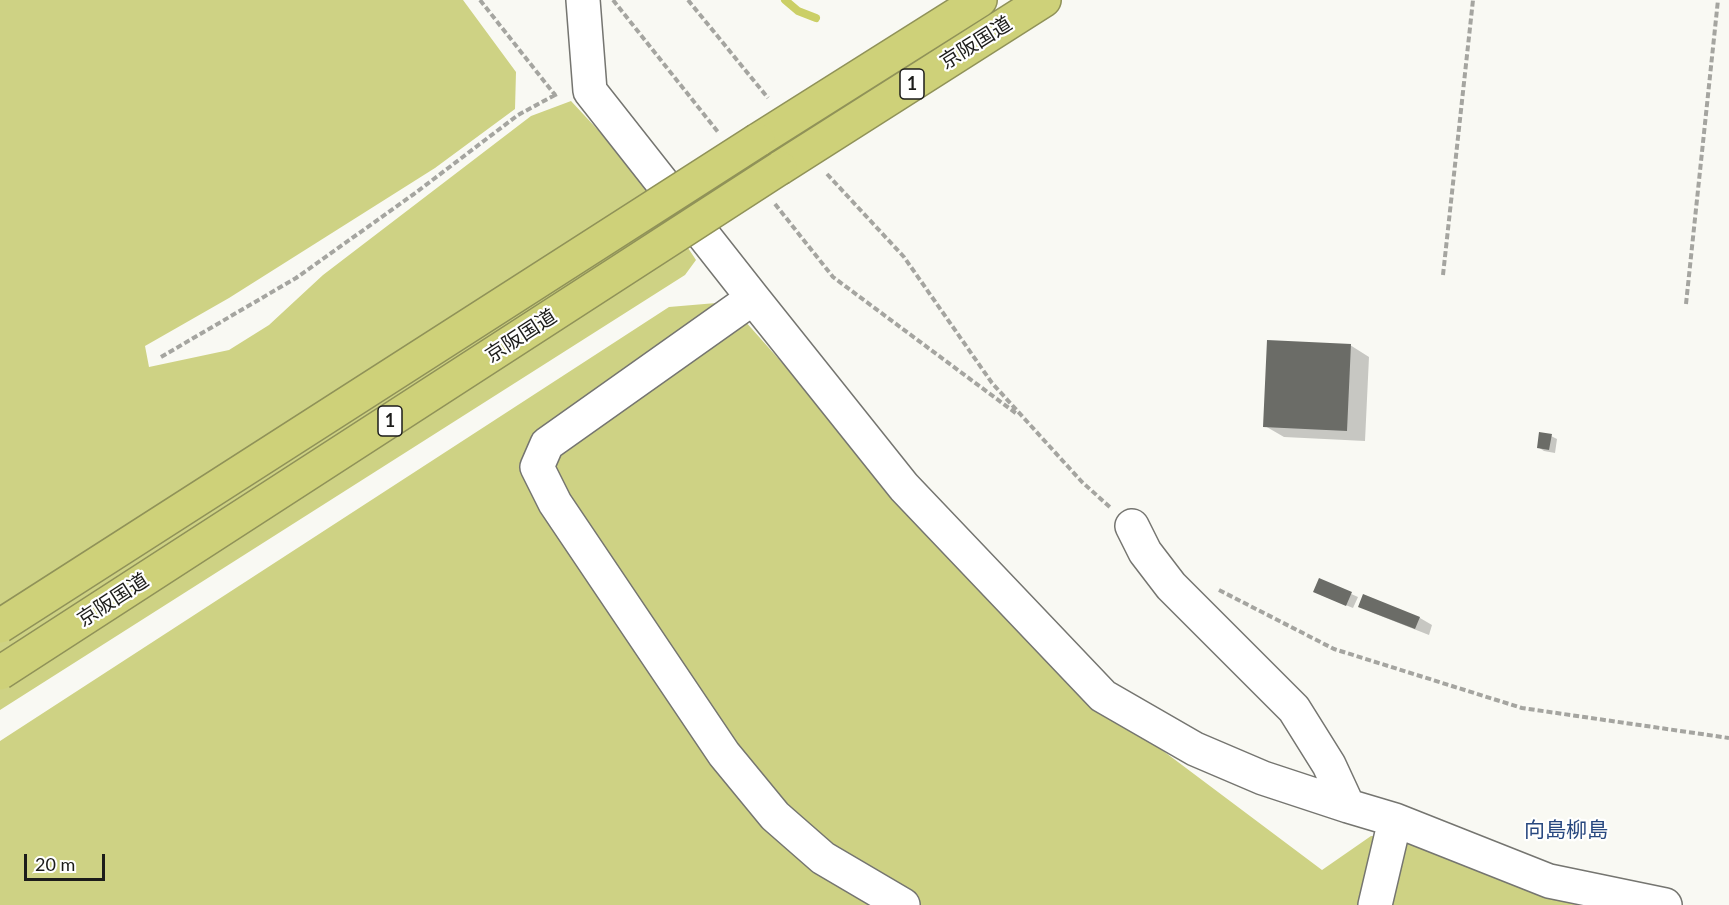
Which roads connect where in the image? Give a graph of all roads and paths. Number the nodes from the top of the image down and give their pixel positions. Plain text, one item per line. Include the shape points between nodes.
1 (480, 0) edge
2 (583, 0) edge
3 (613, 0) edge
4 (688, 0) edge
5 (980, 0) edge
6 (1044, 0) edge
7 (1473, 0) edge
8 (1718, 0) edge
9 (590, 91) junction
10 (555, 94) junction
11 (787, 122) junction
12 (722, 138) dead end
13 (793, 160) junction
14 (774, 203) dead end
15 (1443, 275) dead end
16 (753, 298) junction
17 (1686, 304) dead end
18 (161, 357) dead end
19 (1025, 419) junction
20 (1132, 526) joint
21 (1218, 589) dead end
22 (0, 626) edge
23 (0, 673) edge
24 (1729, 738) edge
25 (1348, 806) junction
26 (1395, 820) junction
27 (903, 905) edge
28 (1375, 905) edge
29 (1665, 905) edge

1 - 10 path
2 - 9 lane
3 - 12 path
4 - 11 path
5 - 11 highway, 京阪国道 / 1
6 - 13 highway, 京阪国道 / 1
7 - 15 path
8 - 17 path
9 - 10 path
9 - 16 lane
10 - 18 path via 518,115 296,278
11 - 22 highway, 京阪国道 / 1, bridge
13 - 19 path via 904,258 992,383
13 - 23 highway, 京阪国道 / 1, bridge
14 - 19 path via 833,277
16 - 25 lane via 904,487 1103,696 1196,750 1263,778
16 - 27 lane via 547,444 537,467 555,503 711,735 775,816 823,858
19 - 20 path via 1082,482
20 - 25 lane via 1145,552 1171,586 1294,709 1329,765
21 - 24 path via 1334,649 1522,708
25 - 26 lane
26 - 28 lane
26 - 29 lane via 1549,881

